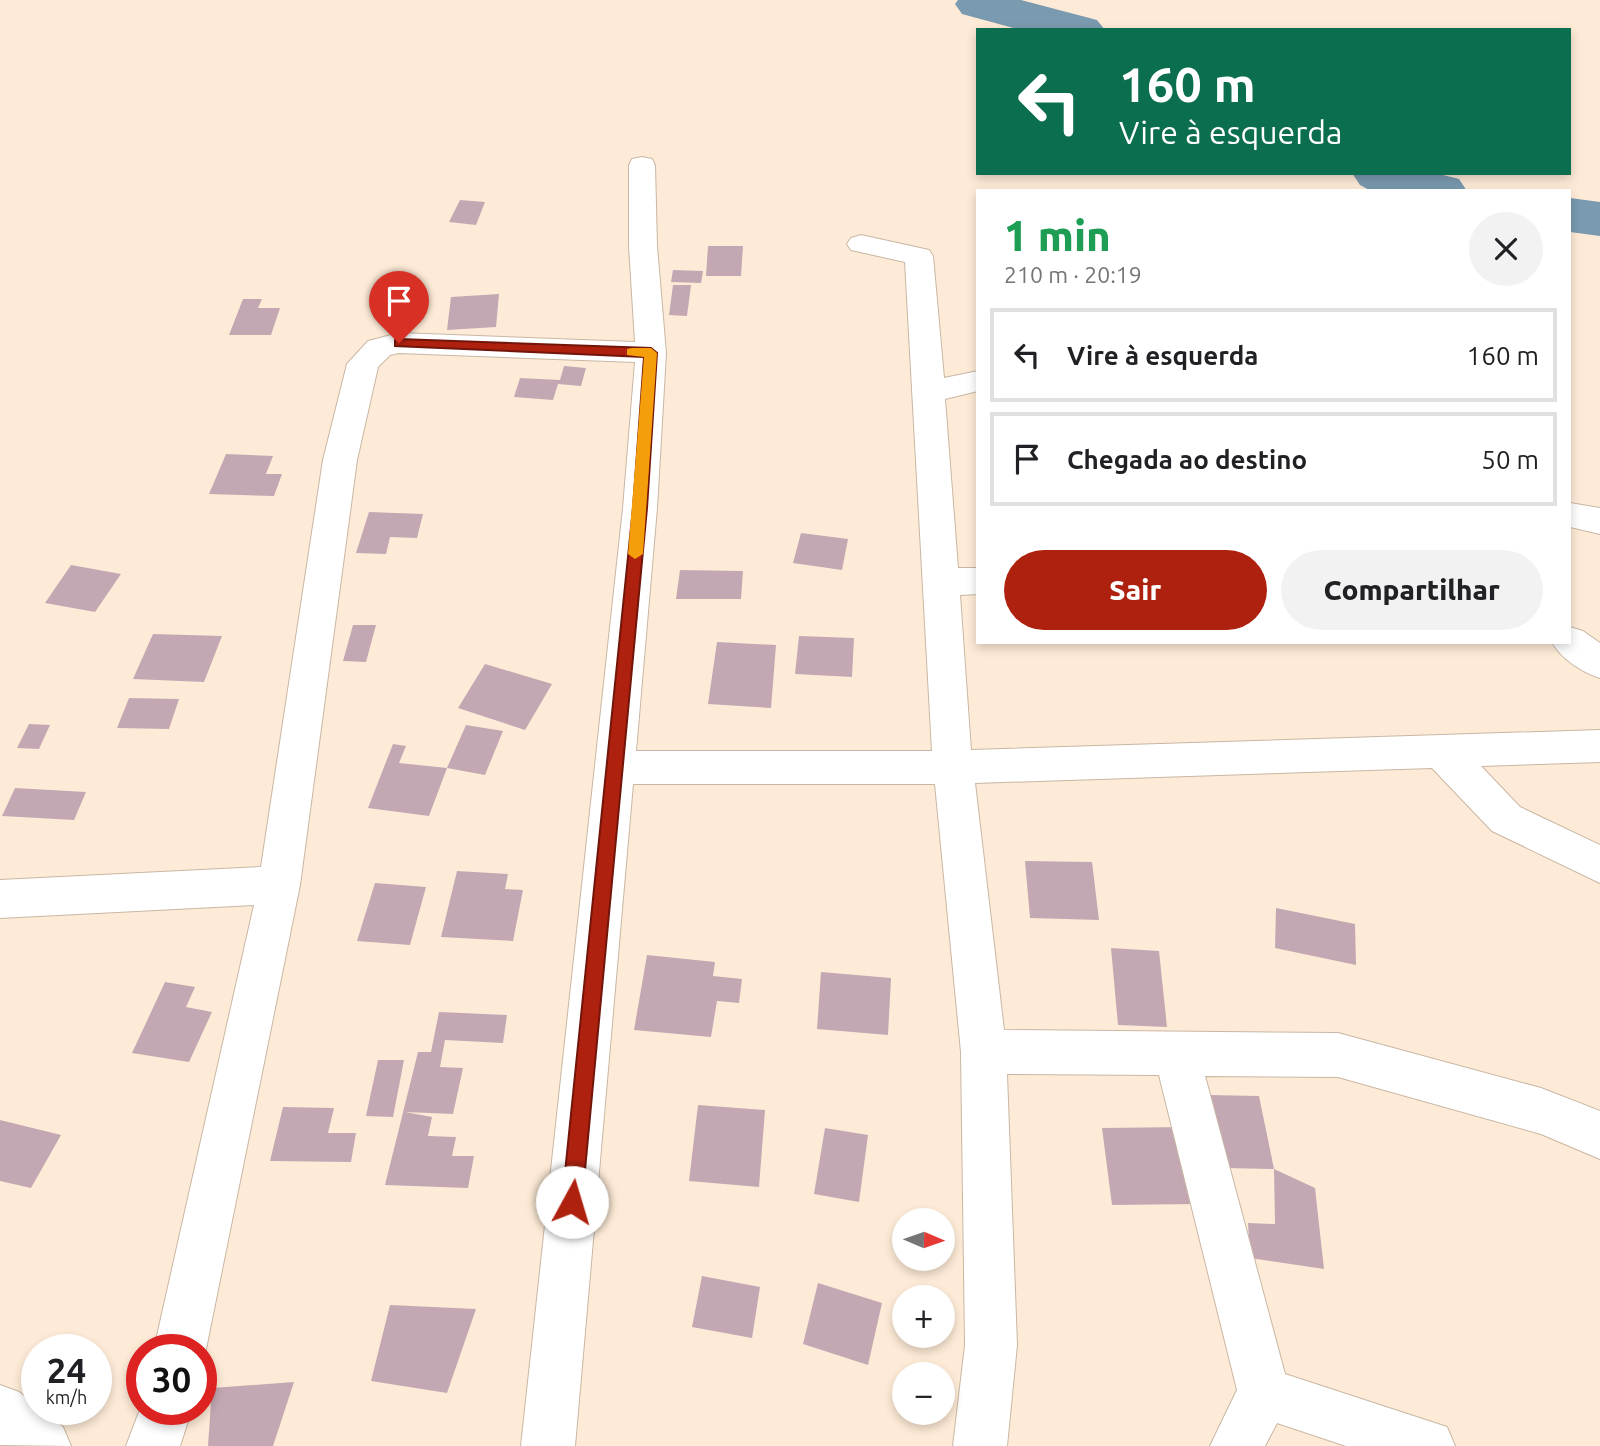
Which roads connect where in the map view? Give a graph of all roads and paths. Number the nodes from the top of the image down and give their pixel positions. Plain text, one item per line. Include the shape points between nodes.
1 (642, 164) dead end
2 (861, 244) dead end
3 (651, 353) junction
4 (976, 381) edge
5 (929, 392) junction
6 (1571, 515) edge
7 (1600, 521) edge
8 (960, 582) edge
9 (1571, 642) edge
10 (1600, 663) edge
11 (1600, 747) edge
12 (1441, 751) junction
13 (953, 767) junction
14 (613, 768) junction
15 (1600, 865) edge
16 (279, 886) junction
17 (0, 899) edge
18 (984, 1052) junction
19 (1176, 1053) junction
20 (1600, 1135) edge
21 (183, 1334) edge
22 (1264, 1393) junction
23 (0, 1411) edge
24 (160, 1425) edge
25 (1334, 1431) edge
26 (44, 1446) edge
27 (153, 1446) edge
28 (548, 1446) edge
29 (980, 1446) edge
30 (1237, 1446) edge
31 (1429, 1446) edge

1 - 3 street
2 - 5 street via 919,256
3 - 14 street
3 - 16 street via 399,343 379,348 363,364 340,460
4 - 5 street
5 - 8 street
6 - 7 street
8 - 13 street
9 - 10 street
11 - 12 street
12 - 13 street
12 - 15 street via 1506,819
13 - 14 street
13 - 18 street
14 - 28 street
16 - 17 street
16 - 21 street
18 - 19 street
18 - 29 street via 991,1345
19 - 20 street via 1338,1055 1541,1111
19 - 22 street
22 - 25 street
22 - 30 street
23 - 26 street
24 - 27 street
25 - 31 street

